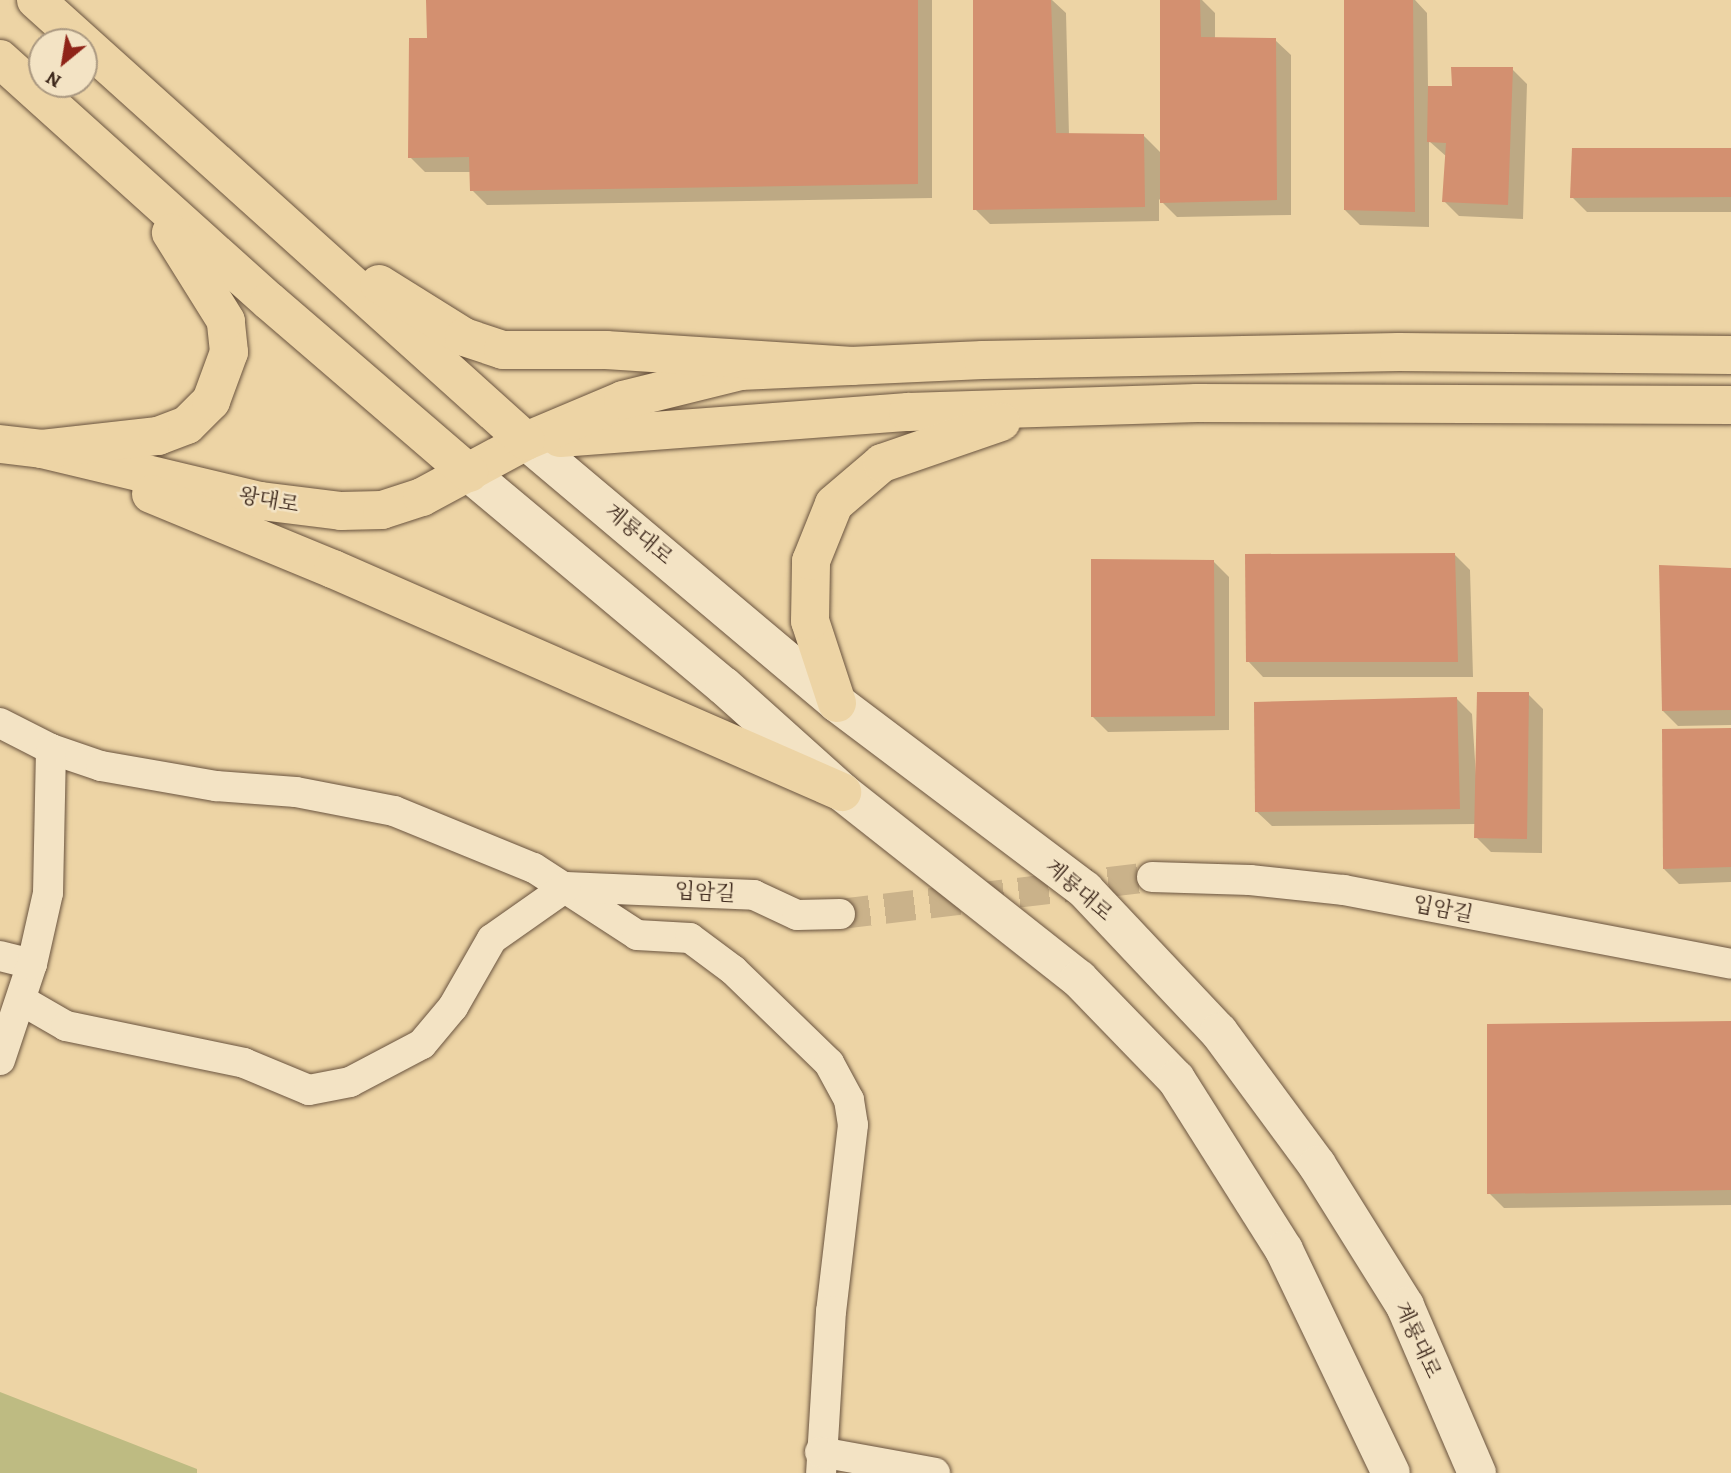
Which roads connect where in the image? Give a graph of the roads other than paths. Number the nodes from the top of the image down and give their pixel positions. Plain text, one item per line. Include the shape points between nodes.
1 (36, 0) edge
2 (0, 59) edge
3 (134, 179) junction
4 (294, 231) junction
5 (1731, 355) edge
6 (852, 366) junction
7 (1731, 405) edge
8 (1046, 408) junction
9 (526, 441) junction
10 (0, 444) edge
11 (42, 449) junction
12 (469, 473) junction
13 (838, 703) junction
14 (0, 723) edge
15 (51, 749) junction
16 (842, 792) junction
17 (1152, 877) tunnel mouth
18 (566, 887) junction
19 (840, 914) tunnel mouth
20 (0, 956) edge
21 (32, 964) junction
22 (1731, 964) edge
23 (21, 1000) junction
24 (0, 1060) edge
25 (820, 1462) edge
26 (935, 1473) edge
27 (1391, 1473) edge
28 (1477, 1473) edge

1 - 4 main road
2 - 3 main road
3 - 11 main road via 211,291 226,321 229,352 224,376 211,401 187,425 158,436
3 - 12 main road
4 - 6 main road via 464,337 503,349 606,350
4 - 9 main road
5 - 6 main road via 1399,352
6 - 9 main road, 왕대로 via 740,371 623,400
7 - 8 main road via 1239,403
8 - 9 main road via 744,422
8 - 13 main road via 882,463 834,503 811,561 810,621
9 - 12 main road, 왕대로
9 - 13 main road, 계룡대로
10 - 11 main road, 왕대로
11 - 12 main road, 왕대로 via 261,500 341,511 382,510 422,498
11 - 16 main road via 346,574
12 - 16 main road via 724,686
13 - 28 main road, 계룡대로 via 1085,890 1219,1032 1317,1165 1405,1306
14 - 15 street
15 - 18 street via 101,766 216,786 296,792 394,811 534,868
15 - 21 street via 48,892
16 - 27 main road via 1079,979 1176,1079 1284,1250
17 - 22 street, 입암길 via 1250,880 1344,890
18 - 19 street, 입암길 via 754,895 797,915
18 - 23 street via 492,939 453,1007 422,1044 350,1082 309,1090 244,1063 66,1026
18 - 25 street via 637,935 690,938 733,970 829,1063 849,1100 853,1125 831,1311
20 - 21 street
21 - 23 street
23 - 24 street
25 - 26 street

